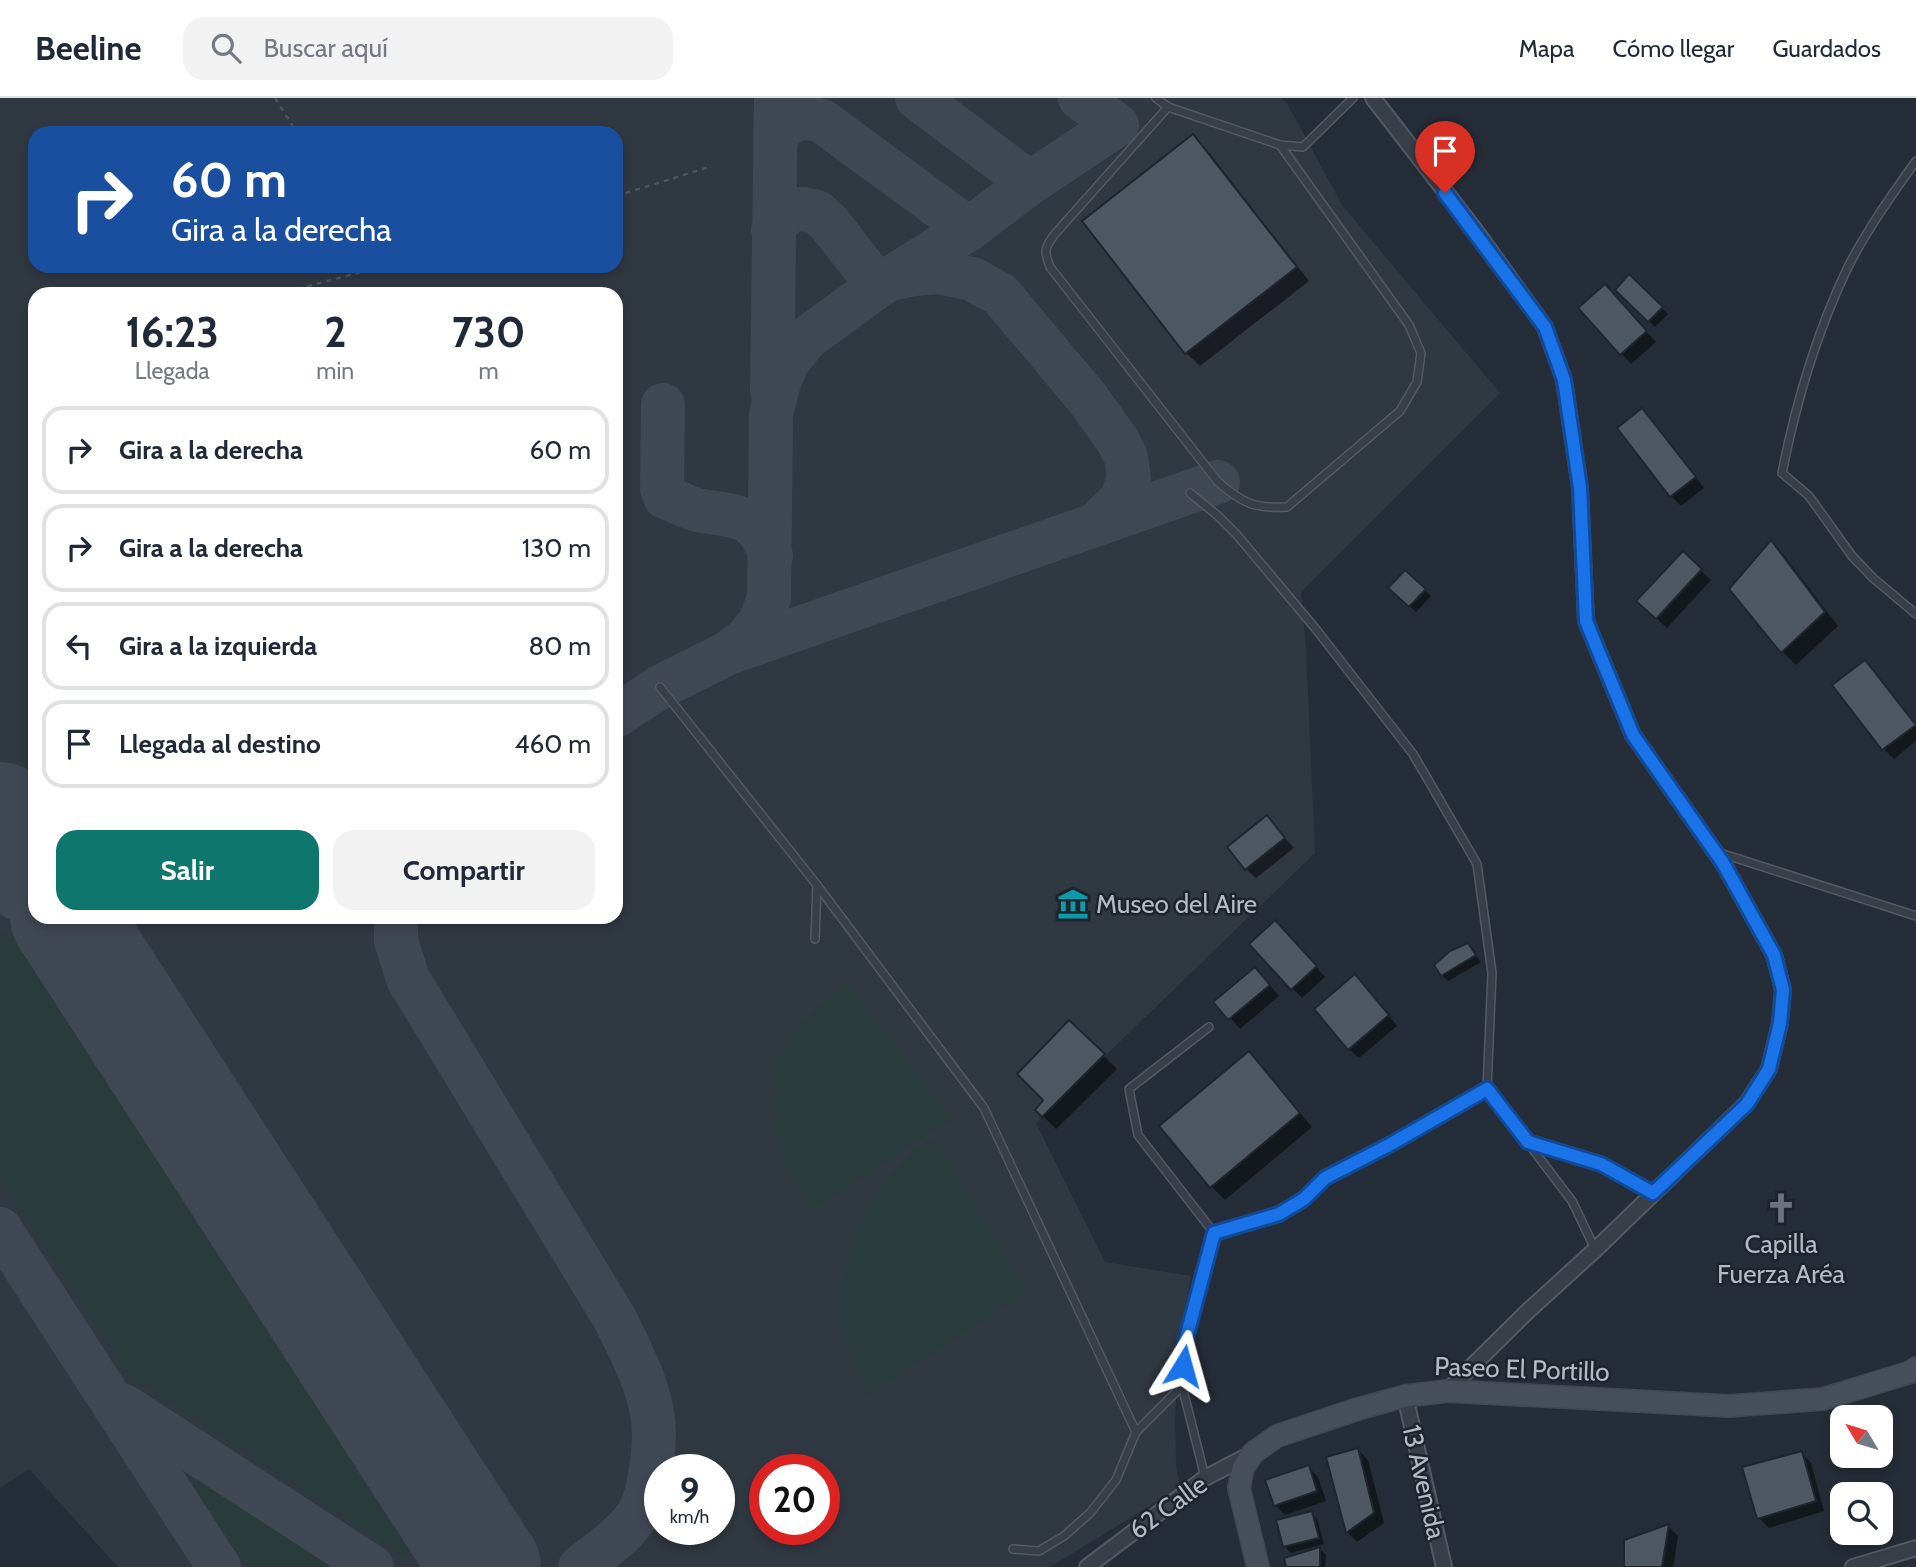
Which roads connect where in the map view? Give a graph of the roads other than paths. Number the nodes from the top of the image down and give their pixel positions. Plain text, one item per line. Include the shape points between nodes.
1 (1156, 98) edge
2 (1353, 98) edge
3 (1373, 98) edge
4 (1168, 107) junction
5 (1280, 145) junction
6 (1916, 161) edge
7 (1190, 493) dead end
8 (1916, 614) edge
9 (660, 687) dead end
10 (1714, 851) junction
11 (817, 885) junction
12 (1916, 916) edge
13 (815, 939) dead end
14 (1209, 1027) dead end
15 (1487, 1089) junction
16 (1528, 1142) junction
17 (1653, 1193) junction
18 (1214, 1233) junction
19 (1595, 1250) junction
20 (1916, 1368) edge
21 (1182, 1386) junction
22 (1447, 1391) junction
23 (1405, 1396) junction
24 (1136, 1432) junction
25 (1253, 1453) junction
26 (1205, 1478) junction
27 (1916, 1548) edge
28 (1013, 1549) dead end
29 (1880, 1564) edge
30 (1087, 1567) edge
31 (1258, 1567) edge
32 (1444, 1567) edge
33 (1853, 1567) edge

1 - 4 lane
2 - 5 lane via 1303,147
3 - 10 street via 1545,327 1564,380 1580,488 1586,621 1633,735
4 - 5 lane
4 - 5 lane via 1054,235 1045,255 1218,482 1248,504 1265,508 1287,507 1400,411 1417,382 1421,353 1409,325
6 - 8 lane via 1879,214 1826,317 1806,372 1782,473 1809,496 1852,556
7 - 15 lane via 1237,535 1413,754 1477,864 1492,972
9 - 11 lane
10 - 12 lane
10 - 17 street via 1774,955 1783,990 1780,1023 1769,1069 1747,1104
11 - 13 lane
11 - 24 lane via 984,1108
14 - 18 lane via 1129,1089 1138,1135
15 - 16 lane
15 - 18 lane via 1325,1178 1304,1199 1279,1214
16 - 17 lane via 1601,1164
16 - 19 lane via 1572,1201
17 - 19 street
18 - 21 lane via 1184,1346
19 - 22 street
20 - 22 main road, Paseo El Portillo via 1823,1399 1729,1406
21 - 24 lane
21 - 26 lane
22 - 23 main road, Paseo El Portillo
23 - 25 main road, Paseo El Portillo via 1277,1436
23 - 32 street, 13 Avenida
24 - 28 lane via 1116,1480 1090,1513 1039,1551
25 - 26 street, 62 Calle
25 - 31 main road via 1243,1468 1239,1488
26 - 30 street, 62 Calle
27 - 29 street
29 - 33 street

